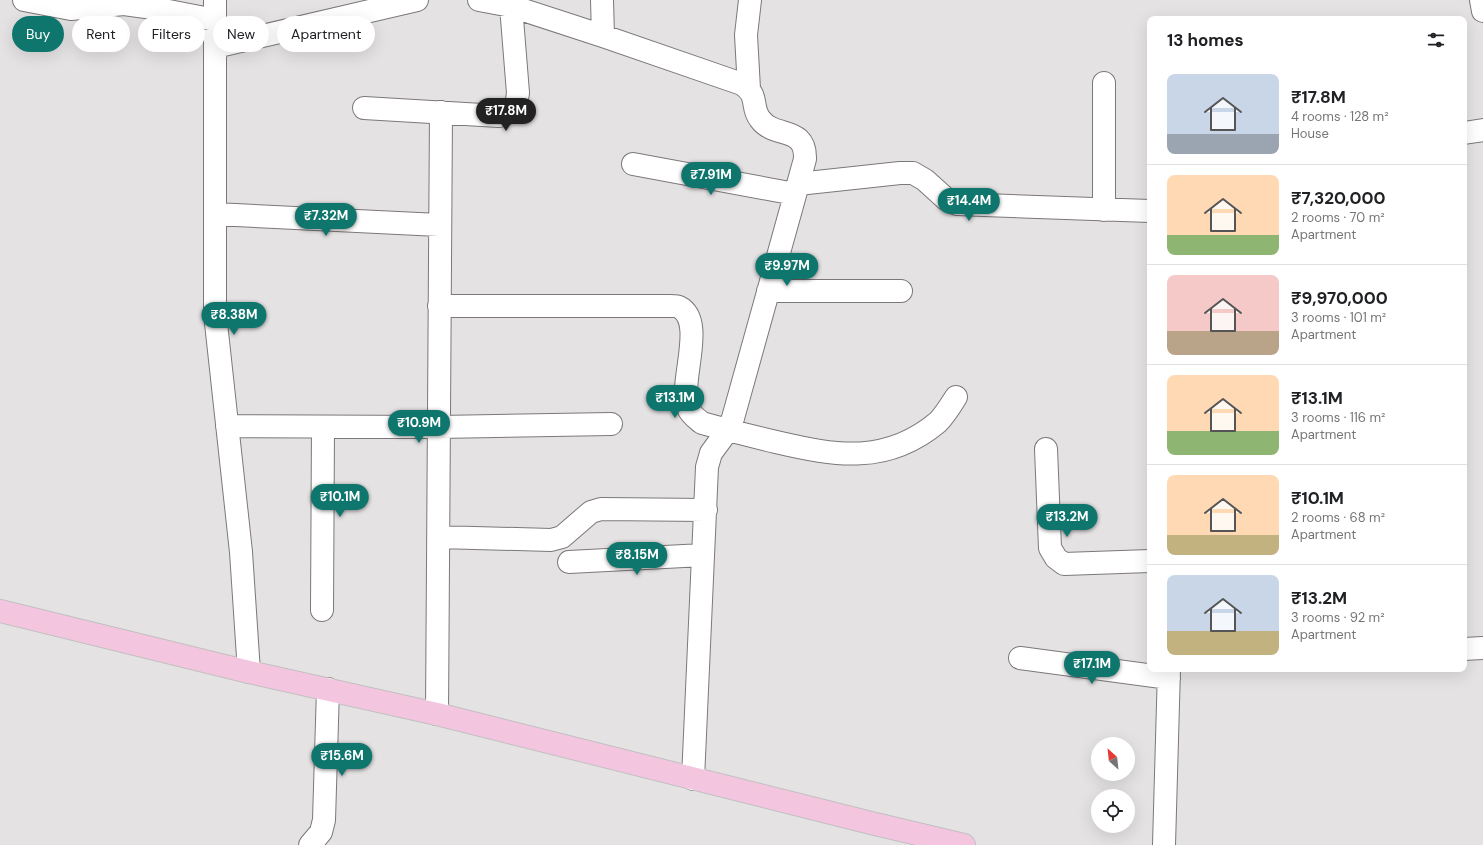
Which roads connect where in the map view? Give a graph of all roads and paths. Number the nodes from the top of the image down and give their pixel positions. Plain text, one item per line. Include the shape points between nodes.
1 (24, 0) edge
2 (417, 0) edge
3 (479, 0) edge
4 (602, 0) edge
5 (750, 0) edge
6 (1481, 0) edge
7 (104, 3) edge
8 (510, 6) junction
9 (215, 10) edge
10 (1483, 11) edge
11 (269, 34) edge
12 (603, 36) junction
13 (215, 52) edge
14 (1104, 83) dead end
15 (749, 89) junction
16 (364, 108) dead end
17 (440, 112) junction
18 (1483, 130) edge
19 (1467, 133) edge
20 (633, 164) dead end
21 (796, 189) junction
22 (1104, 210) junction
23 (1147, 211) edge
24 (215, 214) junction
25 (439, 225) junction
26 (901, 290) dead end
27 (768, 291) junction
28 (439, 306) junction
29 (956, 397) dead end
30 (611, 424) dead end
31 (227, 426) junction
32 (323, 427) junction
33 (439, 427) junction
34 (728, 430) junction
35 (1046, 449) dead end
36 (706, 510) junction
37 (439, 537) junction
38 (703, 555) junction
39 (1147, 561) edge
40 (569, 562) dead end
41 (0, 610) edge
42 (322, 610) dead end
43 (1483, 648) edge
44 (1467, 649) edge
45 (1020, 658) dead end
46 (249, 672) junction
47 (1147, 672) edge
48 (1150, 672) edge
49 (1169, 674) edge
50 (328, 689) junction
51 (437, 714) junction
52 (693, 779) junction
53 (310, 845) edge
54 (964, 845) edge
55 (1164, 845) edge

1 - 7 street via 71,8
2 - 11 street
3 - 8 street
4 - 12 street
5 - 15 street via 746,35
6 - 10 street
7 - 9 street
8 - 12 street
8 - 17 street via 518,93 516,106 510,113 499,116
12 - 15 street via 742,84
13 - 24 street
14 - 22 street
15 - 21 street via 759,119 768,126 800,140 805,148 805,159
16 - 17 street
17 - 25 street
18 - 19 street
20 - 21 street
21 - 22 street via 913,173 946,199 957,204
21 - 27 street
22 - 23 street
24 - 25 street
24 - 31 street via 214,314
25 - 28 street
26 - 27 street
27 - 34 street
28 - 33 street
28 - 34 street via 680,308 688,315 692,327 686,395 688,407 702,423
29 - 34 street via 939,421 917,436 896,446 870,453 818,452
30 - 33 street
31 - 32 street
31 - 46 street via 241,552
32 - 33 street
32 - 42 street
33 - 37 street
34 - 36 street via 718,440 707,467
35 - 39 street via 1050,548 1056,558 1064,564
36 - 37 street via 601,509 591,512 562,537 550,540
36 - 38 street
37 - 51 street
38 - 40 street
38 - 52 street
41 - 46 highway
43 - 44 street
45 - 47 street
46 - 50 highway
48 - 49 street
49 - 55 street
50 - 51 highway
50 - 53 street via 324,820 321,832
51 - 52 highway
52 - 54 highway

